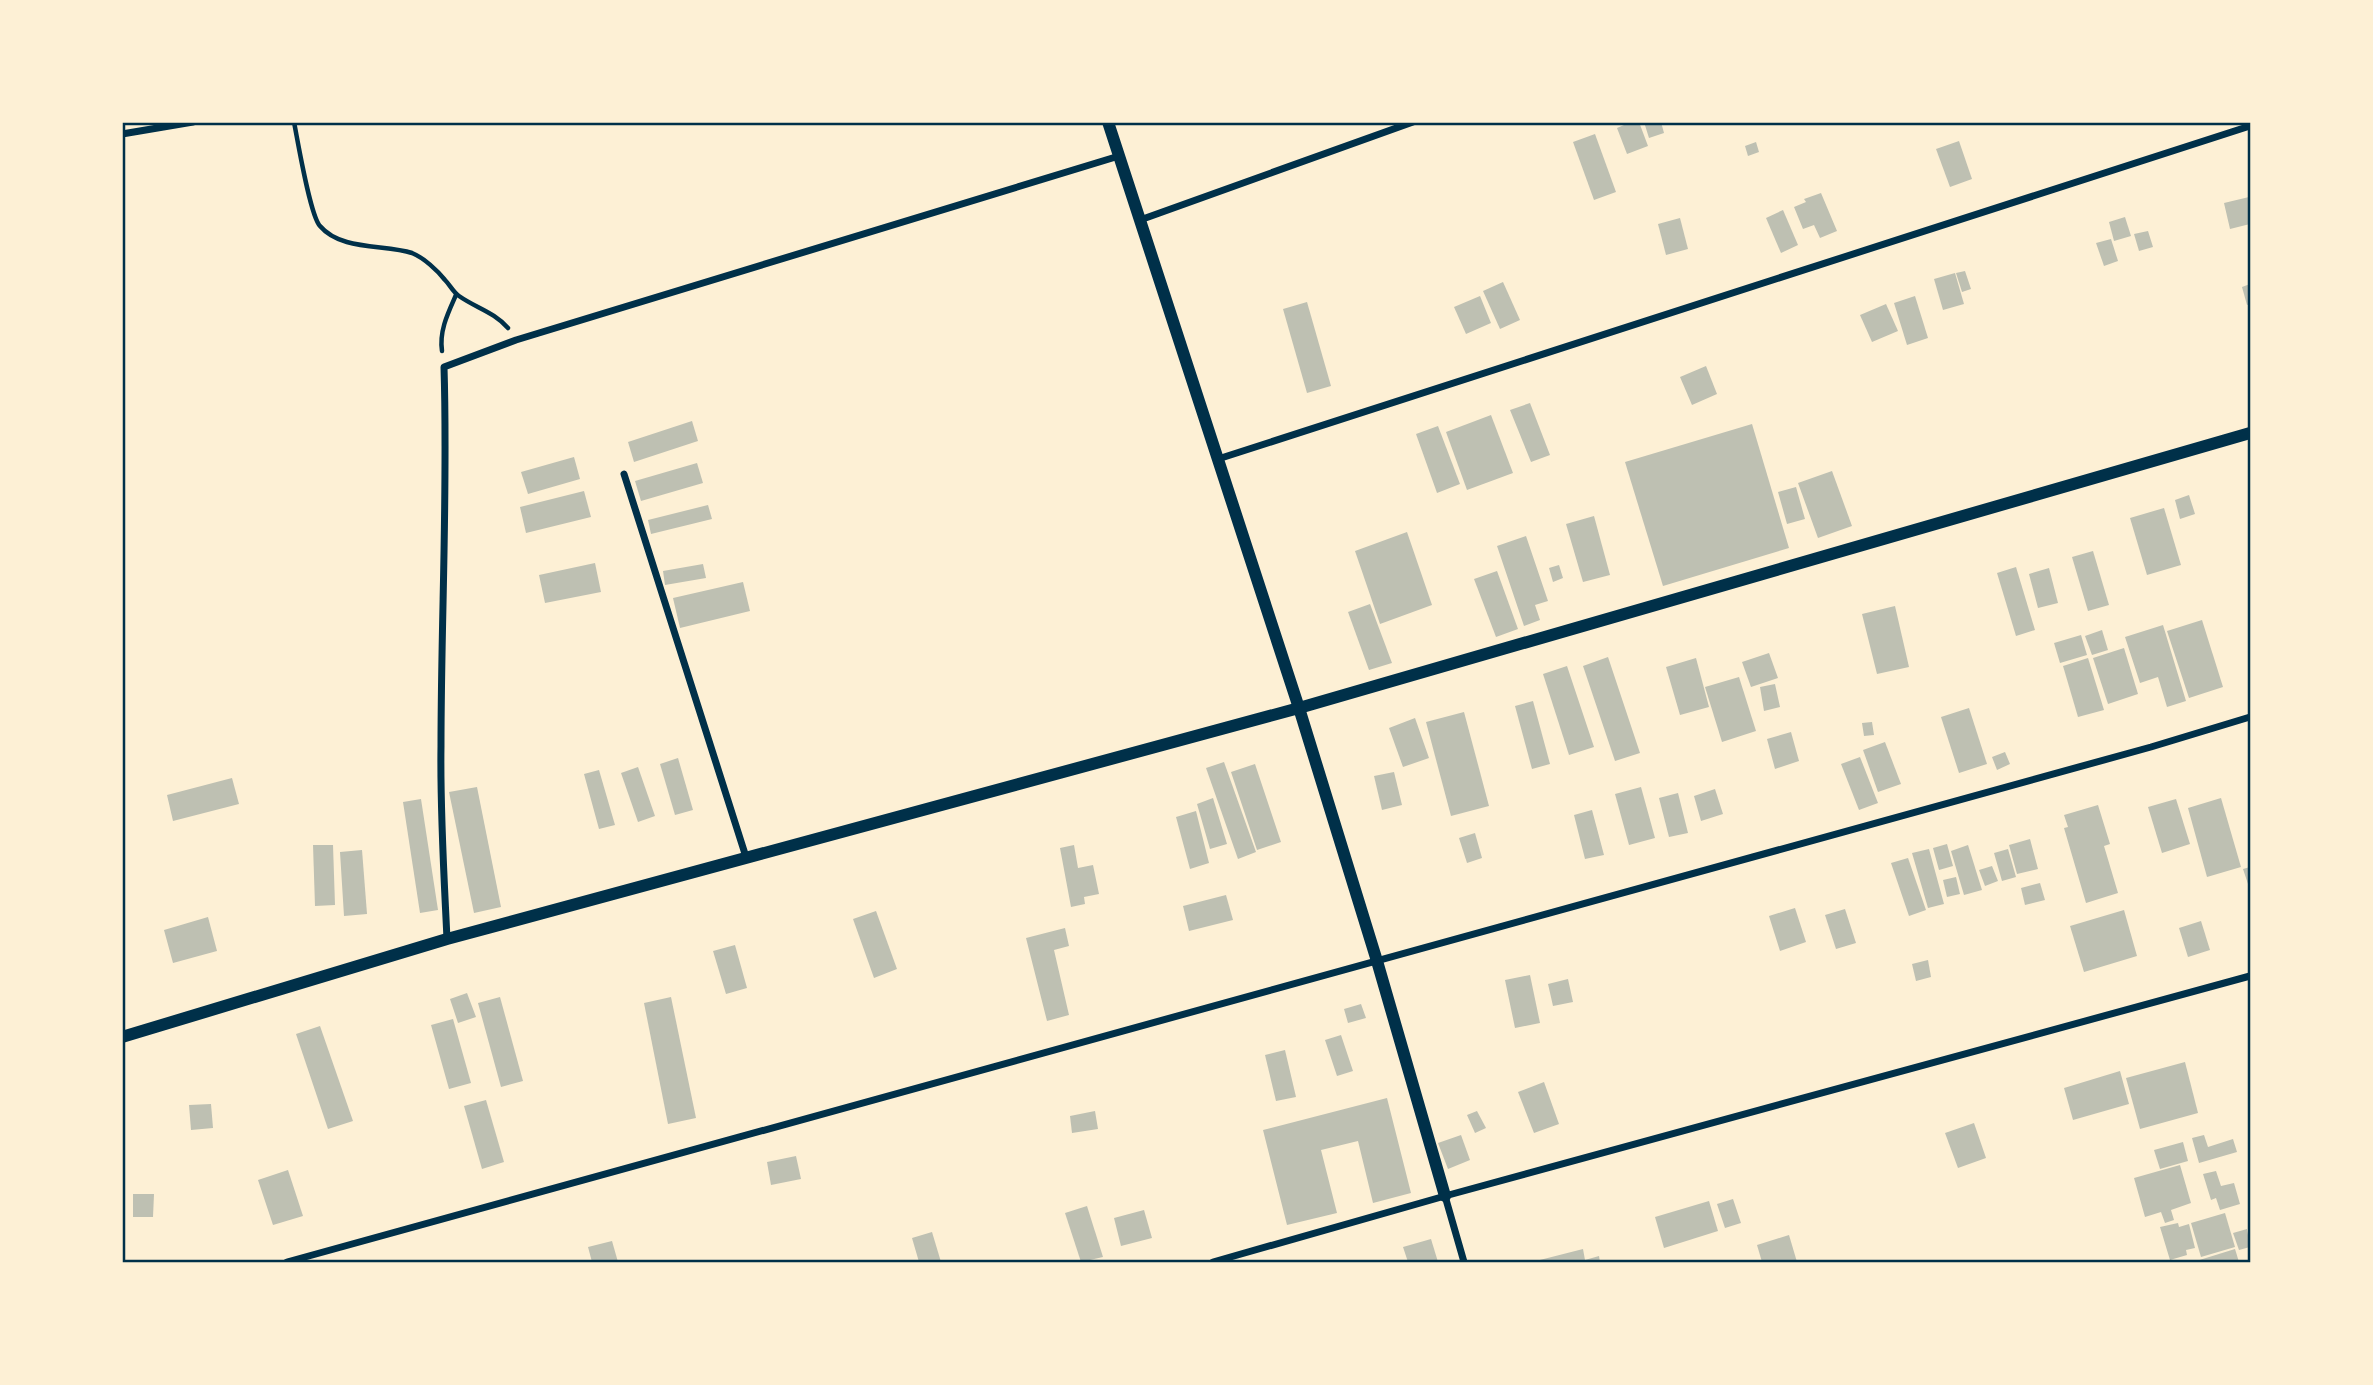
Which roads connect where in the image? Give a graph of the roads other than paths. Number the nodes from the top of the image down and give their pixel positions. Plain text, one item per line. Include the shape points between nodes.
1 (193, 122) edge
2 (1108, 122) edge
3 (1413, 122) edge
4 (2250, 126) edge
5 (122, 134) edge
6 (1119, 156) junction
7 (1140, 220) junction
8 (2250, 433) edge
9 (1218, 459) junction
10 (624, 474) dead end
11 (1299, 708) junction
12 (2250, 717) edge
13 (746, 857) junction
14 (447, 939) junction
15 (1377, 961) junction
16 (2250, 976) edge
17 (122, 1037) edge
18 (1445, 1196) junction
19 (287, 1262) edge
20 (1213, 1262) edge
21 (1464, 1262) edge

1 - 5 street
2 - 6 street
3 - 7 street
4 - 9 street
6 - 7 street
6 - 14 street via 516,340 444,368 441,748
7 - 9 street
8 - 11 street
9 - 11 street
10 - 13 street
11 - 13 street
11 - 15 street
12 - 15 street
13 - 14 street
14 - 17 street
15 - 18 street
15 - 19 street
16 - 18 street
18 - 20 street
18 - 21 street

